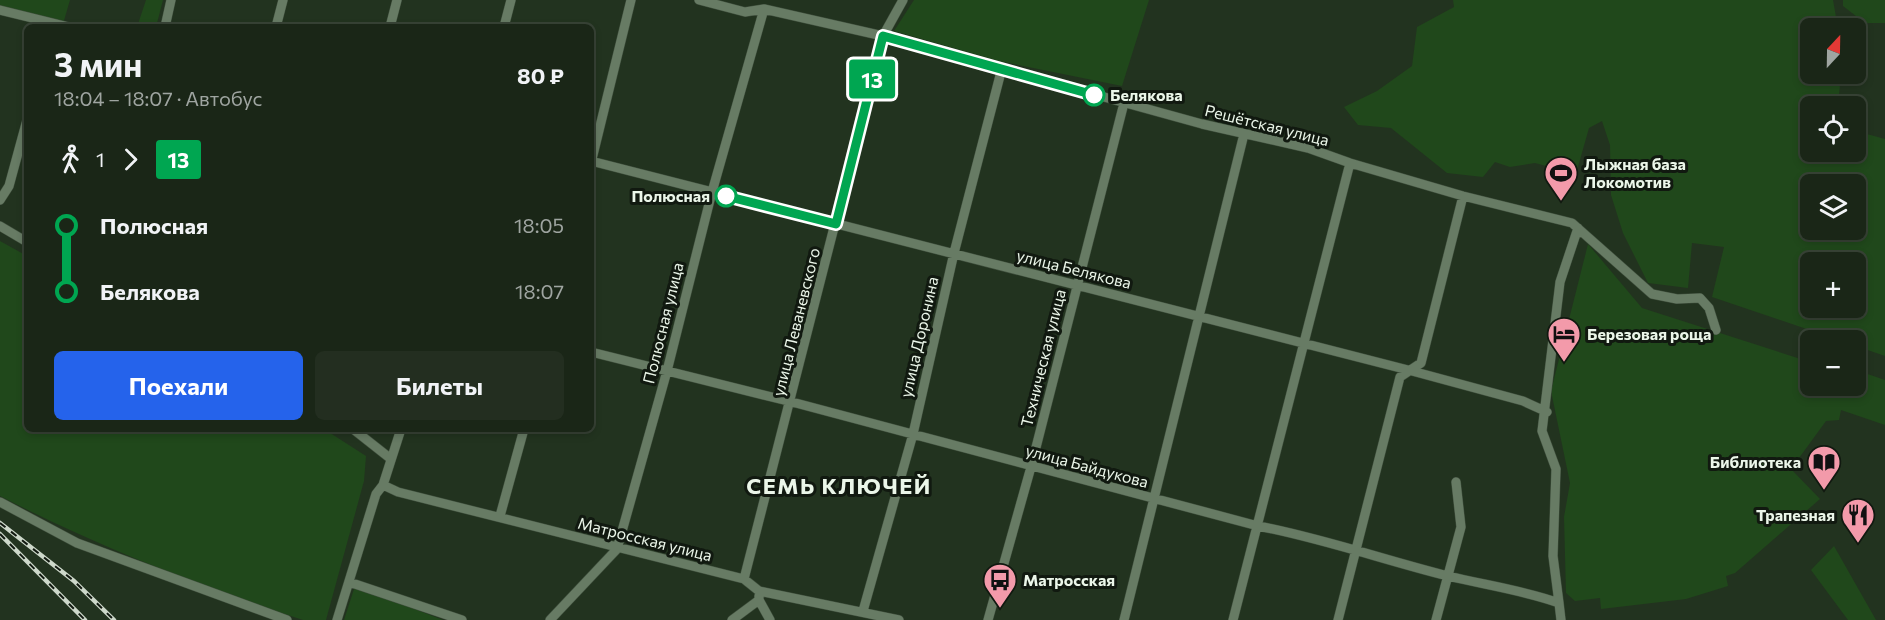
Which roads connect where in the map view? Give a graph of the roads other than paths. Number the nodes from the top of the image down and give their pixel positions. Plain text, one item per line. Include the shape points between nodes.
1 (171, 0) edge
2 (283, 0) edge
3 (397, 0) edge
4 (512, 0) edge
5 (631, 0) edge
6 (699, 0) edge
7 (903, 0) edge
8 (764, 9) junction
9 (0, 10) edge
10 (51, 24) edge
11 (166, 24) edge
12 (277, 24) edge
13 (391, 24) edge
14 (505, 24) edge
15 (883, 36) junction
16 (1002, 68) junction
17 (1124, 103) junction
18 (24, 131) edge
19 (1244, 134) junction
20 (594, 150) edge
21 (594, 163) edge
22 (1350, 163) junction
23 (712, 192) junction
24 (1463, 196) junction
25 (0, 200) edge
26 (836, 224) junction
27 (0, 226) edge
28 (1578, 228) junction
29 (24, 240) edge
30 (954, 253) junction
31 (1077, 286) junction
32 (1200, 316) junction
33 (1716, 330) dead end
34 (1304, 344) junction
35 (594, 353) edge
36 (667, 371) junction
37 (1412, 371) junction
38 (792, 402) junction
39 (1547, 412) junction
40 (357, 432) edge
41 (399, 432) edge
42 (523, 432) edge
43 (913, 435) junction
44 (391, 459) junction
45 (1031, 467) junction
46 (1456, 482) dead end
47 (383, 485) junction
48 (1153, 499) junction
49 (0, 502) edge
50 (500, 516) junction
51 (1258, 526) junction
52 (617, 549) junction
53 (1357, 550) junction
54 (173, 567) dead end
55 (1449, 576) junction
56 (168, 577) junction
57 (744, 579) junction
58 (349, 582) junction
59 (759, 596) junction
60 (1558, 603) junction
61 (863, 611) junction
62 (287, 620) edge
63 (337, 620) edge
64 (462, 620) edge
65 (550, 620) edge
66 (732, 620) edge
67 (770, 620) edge
68 (899, 620) edge
69 (988, 620) edge
70 (1124, 620) edge
71 (1233, 620) edge
72 (1338, 620) edge
73 (1436, 620) edge
74 (1562, 620) edge

1 - 11 street
2 - 12 street
3 - 13 street
4 - 14 street
5 - 20 street
6 - 8 street, Решётская улица via 745,12
7 - 15 street, улица Леваневского
8 - 15 street, Решётская улица
8 - 23 street, Полюсная улица
9 - 10 street
15 - 16 street, Решётская улица
15 - 26 street, улица Леваневского
16 - 17 street, Решётская улица
16 - 30 street, улица Доронина
17 - 19 street, Решётская улица
17 - 31 street, Техническая улица
18 - 25 street via 9,186
19 - 22 street, Решётская улица via 1308,148
19 - 32 street
21 - 23 street, улица Белякова
22 - 24 street, Решётская улица
22 - 34 street
23 - 26 street, улица Белякова
23 - 36 street, Полюсная улица
24 - 28 street, Решётская улица via 1572,223
24 - 37 street via 1421,363
26 - 30 street, улица Белякова
26 - 38 street, улица Леваневского
27 - 29 street
28 - 33 street, Решётская улица via 1652,294 1700,298 1709,308
28 - 39 street via 1560,282
30 - 31 street, улица Белякова
30 - 43 street, улица Доронина
31 - 32 street, улица Белякова
31 - 45 street, Техническая улица
32 - 34 street, улица Белякова
32 - 48 street
34 - 37 street, улица Белякова
34 - 51 street
35 - 36 street, улица Байдукова
36 - 38 street, улица Байдукова
36 - 52 street, Полюсная улица
37 - 39 street, улица Белякова via 1523,401
37 - 53 street via 1400,377
38 - 43 street, улица Байдукова
38 - 57 street, улица Леваневского
39 - 60 street via 1542,431 1556,470 1553,556
40 - 44 street
41 - 44 street
42 - 50 street
43 - 45 street, улица Байдукова
43 - 61 street, улица Доронина
44 - 47 street
45 - 48 street, улица Байдукова
45 - 69 street, Техническая улица
46 - 55 street via 1461,527
47 - 50 street, Матросская улица
47 - 58 street via 376,494
48 - 51 street, улица Байдукова
48 - 70 street
49 - 56 street via 62,537
50 - 52 street, Матросская улица
51 - 53 street, улица Байдукова
51 - 71 street
52 - 57 street, Матросская улица
52 - 65 street, Полюсная улица
53 - 55 street, улица Байдукова
53 - 72 street
54 - 56 street
55 - 60 street, улица Байдукова
55 - 73 street
56 - 62 street
57 - 59 street, Матросская улица
58 - 63 street
58 - 64 street
59 - 61 street, Матросская улица
59 - 66 street
59 - 67 street
60 - 74 street
61 - 68 street, Матросская улица

